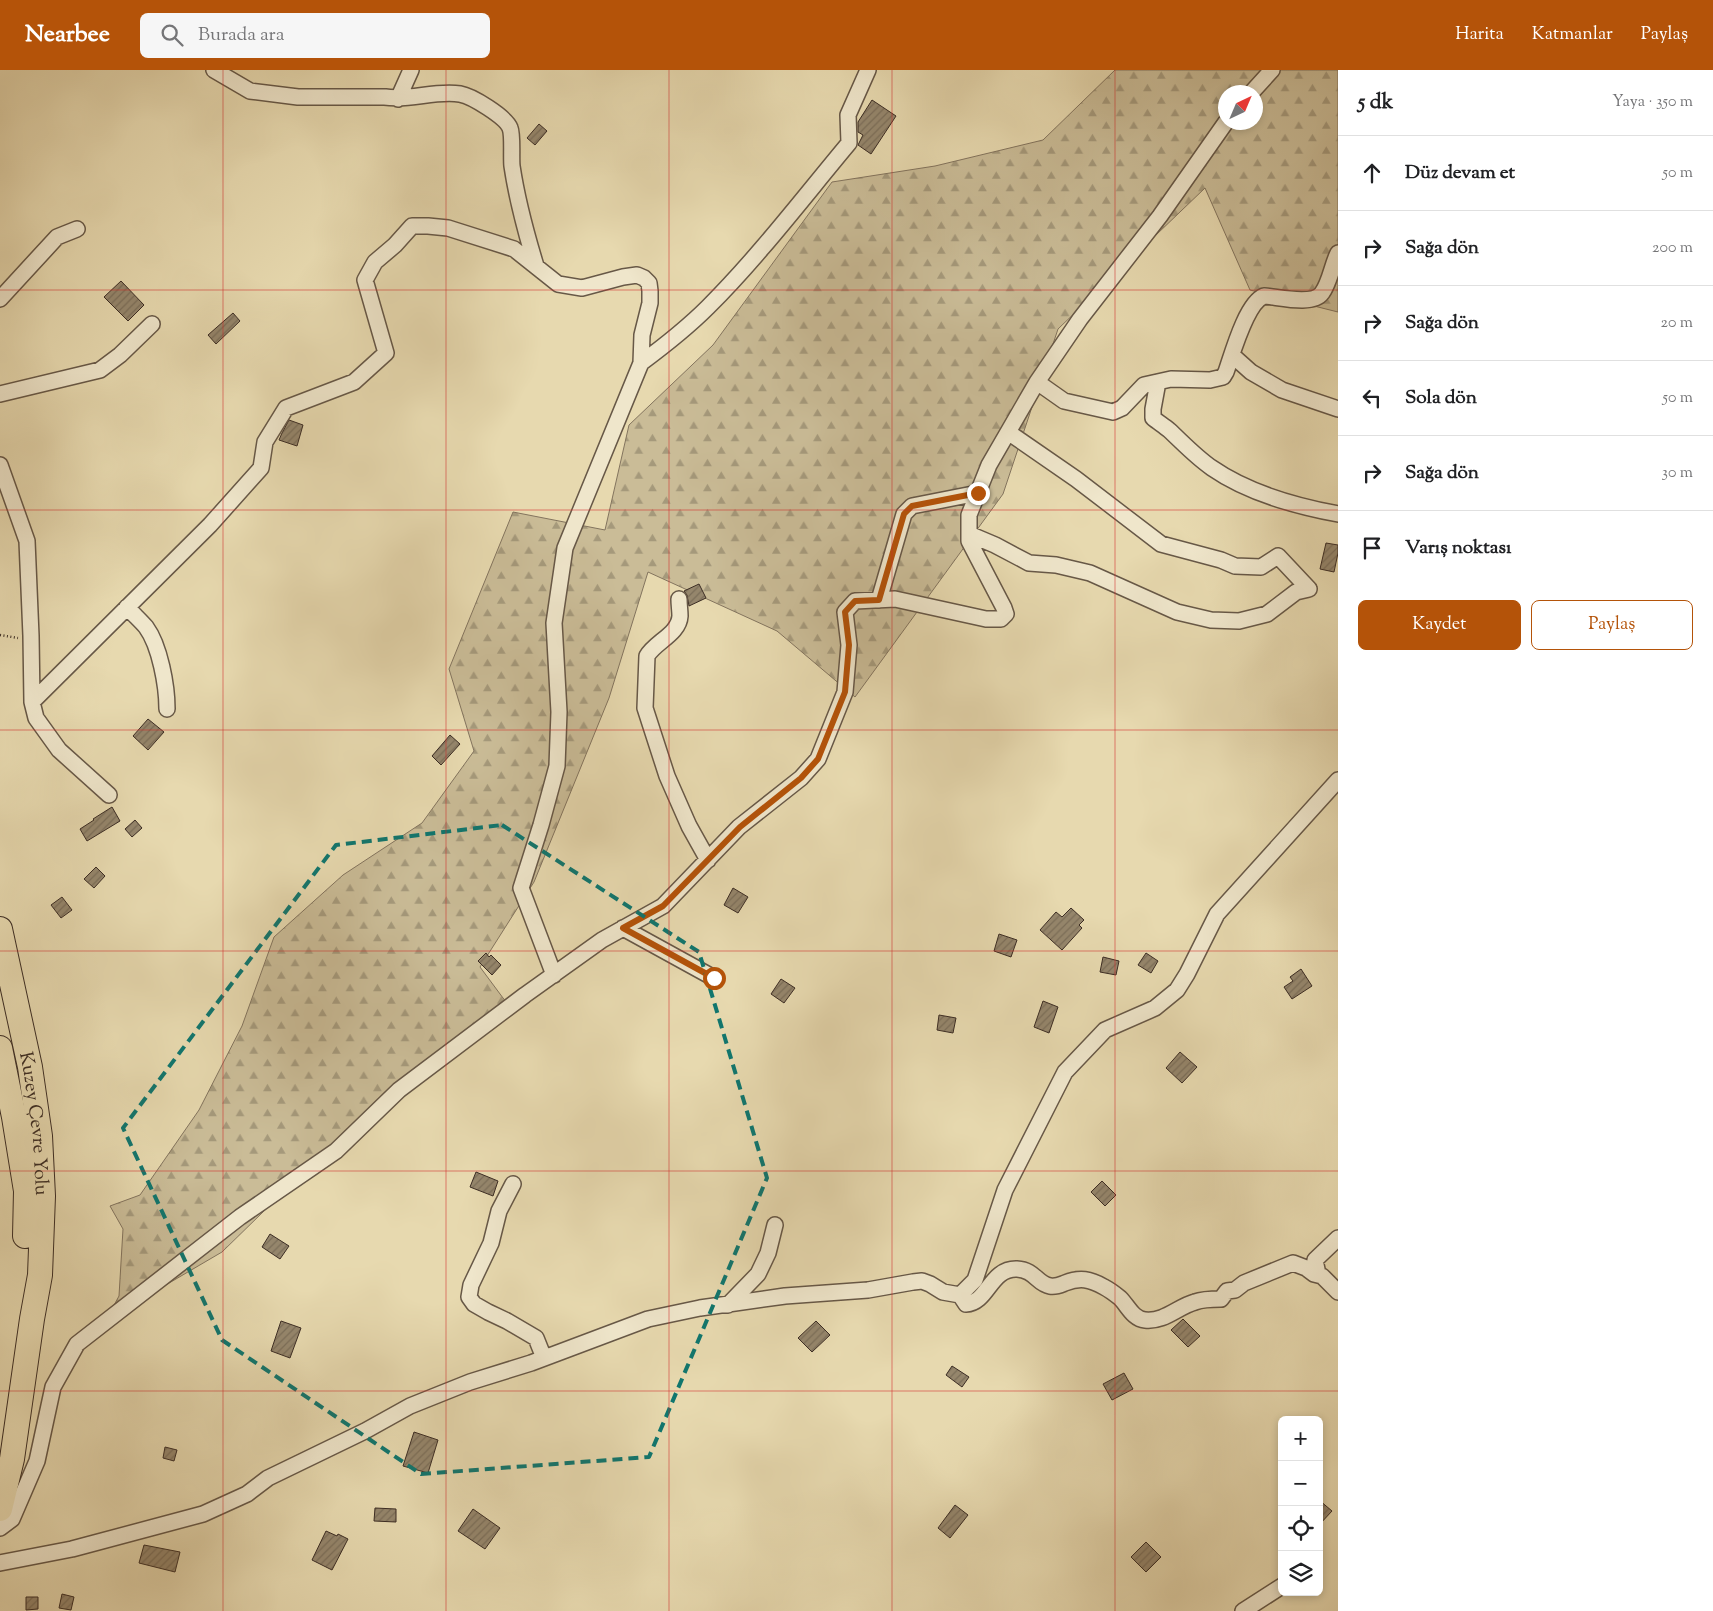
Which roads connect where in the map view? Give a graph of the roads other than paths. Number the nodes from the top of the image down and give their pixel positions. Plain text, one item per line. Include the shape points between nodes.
1 (214, 70) edge
2 (411, 70) edge
3 (868, 70) edge
4 (1272, 70) edge
5 (1258, 85) edge
6 (398, 99) junction
7 (1220, 130) edge
8 (78, 229) dead end
9 (1338, 253) edge
10 (536, 266) junction
11 (0, 299) edge
12 (152, 324) dead end
13 (1232, 355) junction
14 (641, 363) junction
15 (1037, 382) junction
16 (1158, 382) junction
17 (0, 394) edge
18 (1338, 409) edge
19 (1008, 432) junction
20 (0, 466) edge
21 (978, 493) junction
22 (1338, 514) edge
23 (969, 534) junction
24 (679, 599) dead end
25 (879, 600) junction
26 (127, 608) junction
27 (32, 702) junction
28 (167, 709) dead end
29 (1338, 780) edge
30 (110, 795) dead end
31 (708, 860) junction
32 (623, 928) junction
33 (0, 929) edge
34 (554, 975) junction
35 (714, 978) dead end
36 (0, 1048) edge
37 (513, 1184) dead end
38 (775, 1225) dead end
39 (1338, 1238) edge
40 (1318, 1274) junction
41 (1338, 1292) edge
42 (960, 1295) junction
43 (728, 1305) junction
44 (32, 1318) junction
45 (544, 1358) junction
46 (6, 1461) edge
47 (0, 1510) edge
48 (0, 1528) edge
49 (0, 1563) edge
50 (1278, 1589) edge
51 (1243, 1611) edge

1 - 6 street via 250,92 298,97 385,96
2 - 6 street
3 - 14 street via 848,114 849,143 708,308
4 - 5 street
6 - 10 street via 432,93 462,94 496,112 510,128 512,165 524,228
7 - 15 street
8 - 11 street via 57,237
9 - 13 street via 1318,297 1309,301 1260,297 1247,317
10 - 14 street via 558,284 571,287 582,288 637,275 644,278 649,283 650,303 642,335
10 - 26 street via 506,246 448,228 412,226 376,262 365,280 386,353 354,382 286,408 265,442 260,468 210,525
12 - 17 street via 100,370
13 - 16 street via 1223,377
13 - 18 street via 1251,372 1282,390
14 - 34 street via 566,548 554,623 559,712 556,766 521,888
15 - 16 street via 1064,401 1113,412 1122,408 1144,385
15 - 19 street
16 - 22 street via 1154,418 1213,469 1256,491 1307,508
19 - 21 street
19 - 23 street via 1161,544 1235,566 1261,567 1278,556 1309,589 1296,592 1267,614 1239,621 1211,620 1177,612 1090,573 1029,563
20 - 27 street via 27,541
21 - 23 street via 968,515
21 - 25 street via 912,506 904,514
23 - 25 street via 969,541 1004,608 1006,614 1002,619 986,619 894,599
24 - 31 street via 677,626 647,656 645,708 667,776
25 - 31 street via 855,601 845,612 849,645 845,692 818,759 801,778 740,827
26 - 27 street
26 - 28 street via 153,639
27 - 30 street via 36,718 59,750
29 - 42 street via 1217,914 1176,990 1155,1008 1105,1030 1065,1072 1005,1190 975,1280
31 - 32 street via 663,906
32 - 34 street
32 - 35 street
33 - 44 main road, Kuzey Çevre Yolu via 30,1067 40,1136 43,1196 40,1275
34 - 48 street via 399,1090 336,1151 240,1217 77,1344 53,1387 37,1461 12,1519
36 - 44 main road, Kuzey Çevre Yolu via 26,1192 25,1280
37 - 45 street via 499,1211 491,1244 471,1285 469,1297 474,1304 536,1338
38 - 43 street via 768,1253 758,1274
39 - 40 street via 1315,1260
40 - 41 street
40 - 42 street via 1293,1263 1228,1291 1221,1299 1194,1302 1162,1319 1148,1320 1133,1314 1104,1287 1082,1278 1056,1287 1047,1286 1026,1270 1007,1270 994,1279 975,1301 966,1304
42 - 43 street via 943,1292 930,1284 912,1282
43 - 45 street via 648,1319
44 - 46 main road, Kuzey Çevre Yolu
45 - 49 street via 410,1406 203,1514 72,1549
46 - 47 main road, Kuzey Çevre Yolu
50 - 51 street

